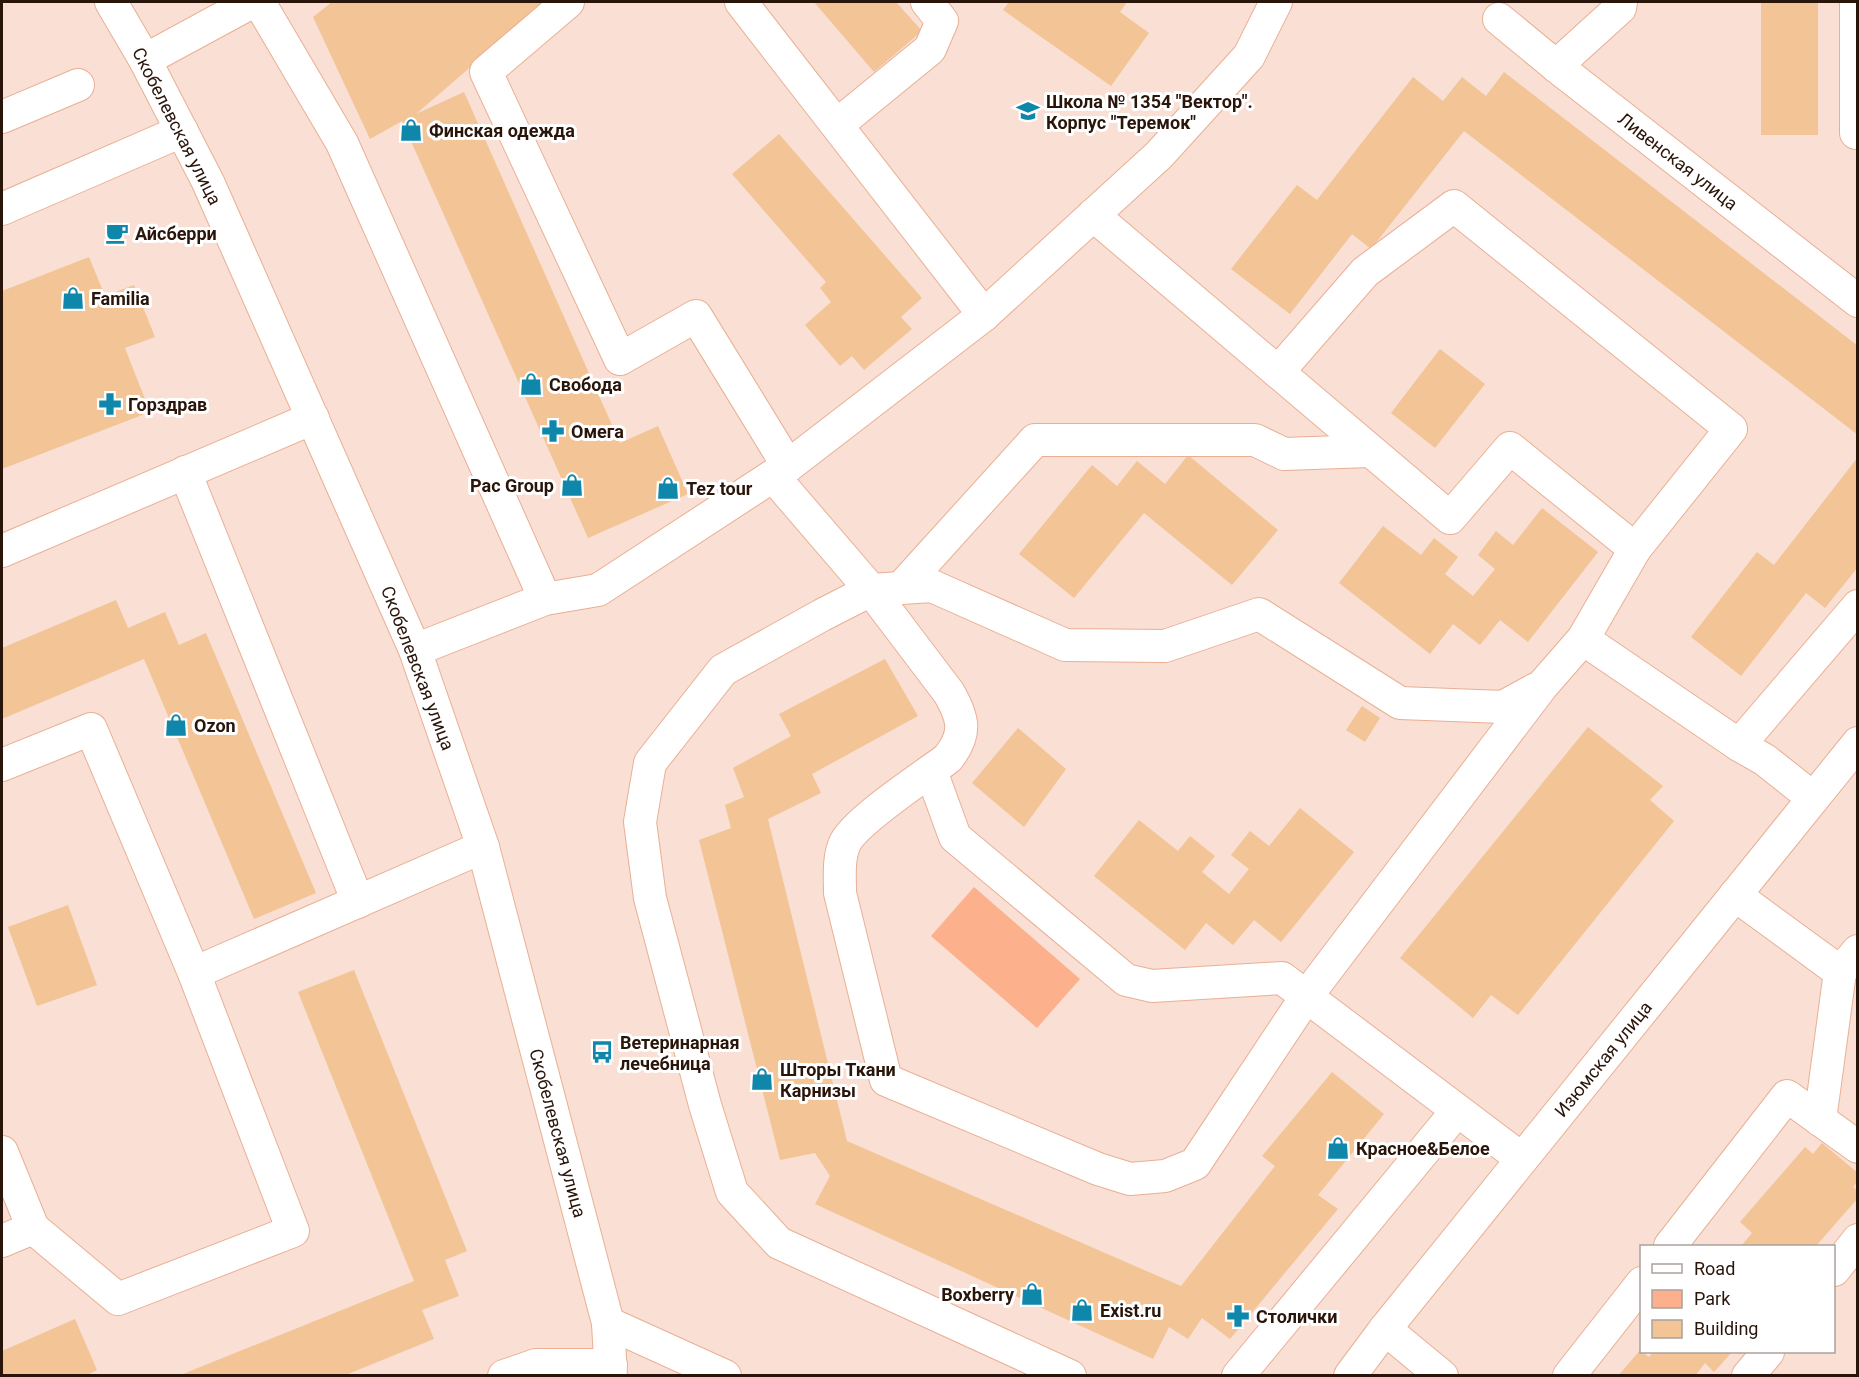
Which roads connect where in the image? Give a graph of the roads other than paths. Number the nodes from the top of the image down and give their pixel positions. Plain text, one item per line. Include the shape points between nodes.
1 (111, 2) edge
2 (252, 2) edge
3 (259, 2) edge
4 (568, 2) edge
5 (741, 2) edge
6 (927, 2) edge
7 (1276, 2) edge
8 (1621, 2) edge
9 (1856, 2) edge
10 (1500, 19) dead end
11 (144, 60) junction
12 (1556, 66) junction
13 (78, 85) dead end
14 (2, 117) edge
15 (837, 125) junction
16 (182, 131) junction
17 (1856, 133) edge
18 (2, 208) edge
19 (1093, 215) junction
20 (1857, 301) edge
21 (984, 315) junction
22 (1278, 372) junction
23 (313, 418) junction
24 (1370, 451) junction
25 (781, 471) junction
26 (185, 472) junction
27 (1635, 549) junction
28 (2, 551) edge
29 (886, 589) junction
30 (545, 599) junction
31 (1857, 606) edge
32 (1583, 639) junction
33 (415, 650) junction
34 (1542, 686) junction
35 (1857, 743) edge
36 (1739, 745) junction
37 (2, 765) edge
38 (931, 771) junction
39 (1813, 798) junction
40 (483, 847) junction
41 (1735, 895) junction
42 (358, 902) junction
43 (1849, 962) edge
44 (194, 972) junction
45 (1306, 997) junction
46 (1457, 1111) junction
47 (1820, 1120) junction
48 (1857, 1148) edge
49 (2, 1152) edge
50 (1522, 1159) junction
51 (33, 1228) junction
52 (1857, 1240) edge
53 (2, 1241) edge
54 (1671, 1245) edge
55 (1835, 1268) edge
56 (1640, 1284) edge
57 (608, 1323) junction
58 (1385, 1329) junction
59 (1767, 1353) edge
60 (611, 1370) edge
61 (504, 1376) edge
62 (725, 1376) edge
63 (1070, 1376) edge
64 (1239, 1376) edge
65 (1350, 1376) edge
66 (1442, 1376) edge
67 (1569, 1376) edge
68 (1748, 1376) edge

1 - 11 street, Скобелевская улица
2 - 11 street
3 - 30 street via 342,143
4 - 25 street via 486,72 620,359 696,316
5 - 15 street
6 - 15 street via 942,21 930,49
7 - 19 street via 1249,56 1159,155
8 - 12 street via 1620,8
9 - 17 street
10 - 12 street, Ливенская улица
11 - 16 street, Скобелевская улица
12 - 20 street, Ливенская улица
13 - 14 street
15 - 21 street
16 - 18 street
16 - 23 street, Скобелевская улица
19 - 21 street
19 - 22 street
21 - 25 street
22 - 24 street
22 - 27 street via 1365,272 1454,206 1731,429
23 - 26 street
23 - 33 street, Скобелевская улица
24 - 27 street via 1450,518 1510,448
24 - 29 street via 1284,454 1255,440 1035,440
25 - 29 street
25 - 30 street via 598,590
26 - 28 street
26 - 42 street
27 - 32 street
29 - 34 street via 932,586 1065,645 1165,646 1259,614 1400,703 1503,707
29 - 38 street via 959,711 959,745
29 - 63 street via 822,615 723,670 650,763 639,822 650,898 732,1192 778,1243
30 - 33 street
31 - 36 street
32 - 34 street
32 - 36 street
33 - 40 street, Скобелевская улица
34 - 45 street
35 - 39 street, Изюмская улица
36 - 39 street
37 - 44 street via 91,729
38 - 45 street via 955,837 1126,980 1152,986 1282,978
38 - 45 street via 859,825 845,843 840,868 840,893 886,1080 1098,1168 1130,1179 1165,1176 1195,1164
39 - 41 street, Изюмская улица
40 - 42 street
40 - 57 street, Скобелевская улица
41 - 43 street
41 - 50 street, Изюмская улица
42 - 44 street
43 - 47 street
44 - 51 street via 293,1231 118,1299
45 - 46 street
46 - 50 street
46 - 64 street
47 - 48 street
47 - 54 street via 1787,1096
49 - 51 street
50 - 58 street, Изюмская улица
51 - 53 street
52 - 55 street
56 - 67 street
57 - 60 street, Скобелевская улица
57 - 62 street
58 - 65 street, Изюмская улица
58 - 66 street
59 - 68 street
60 - 61 street via 536,1365

